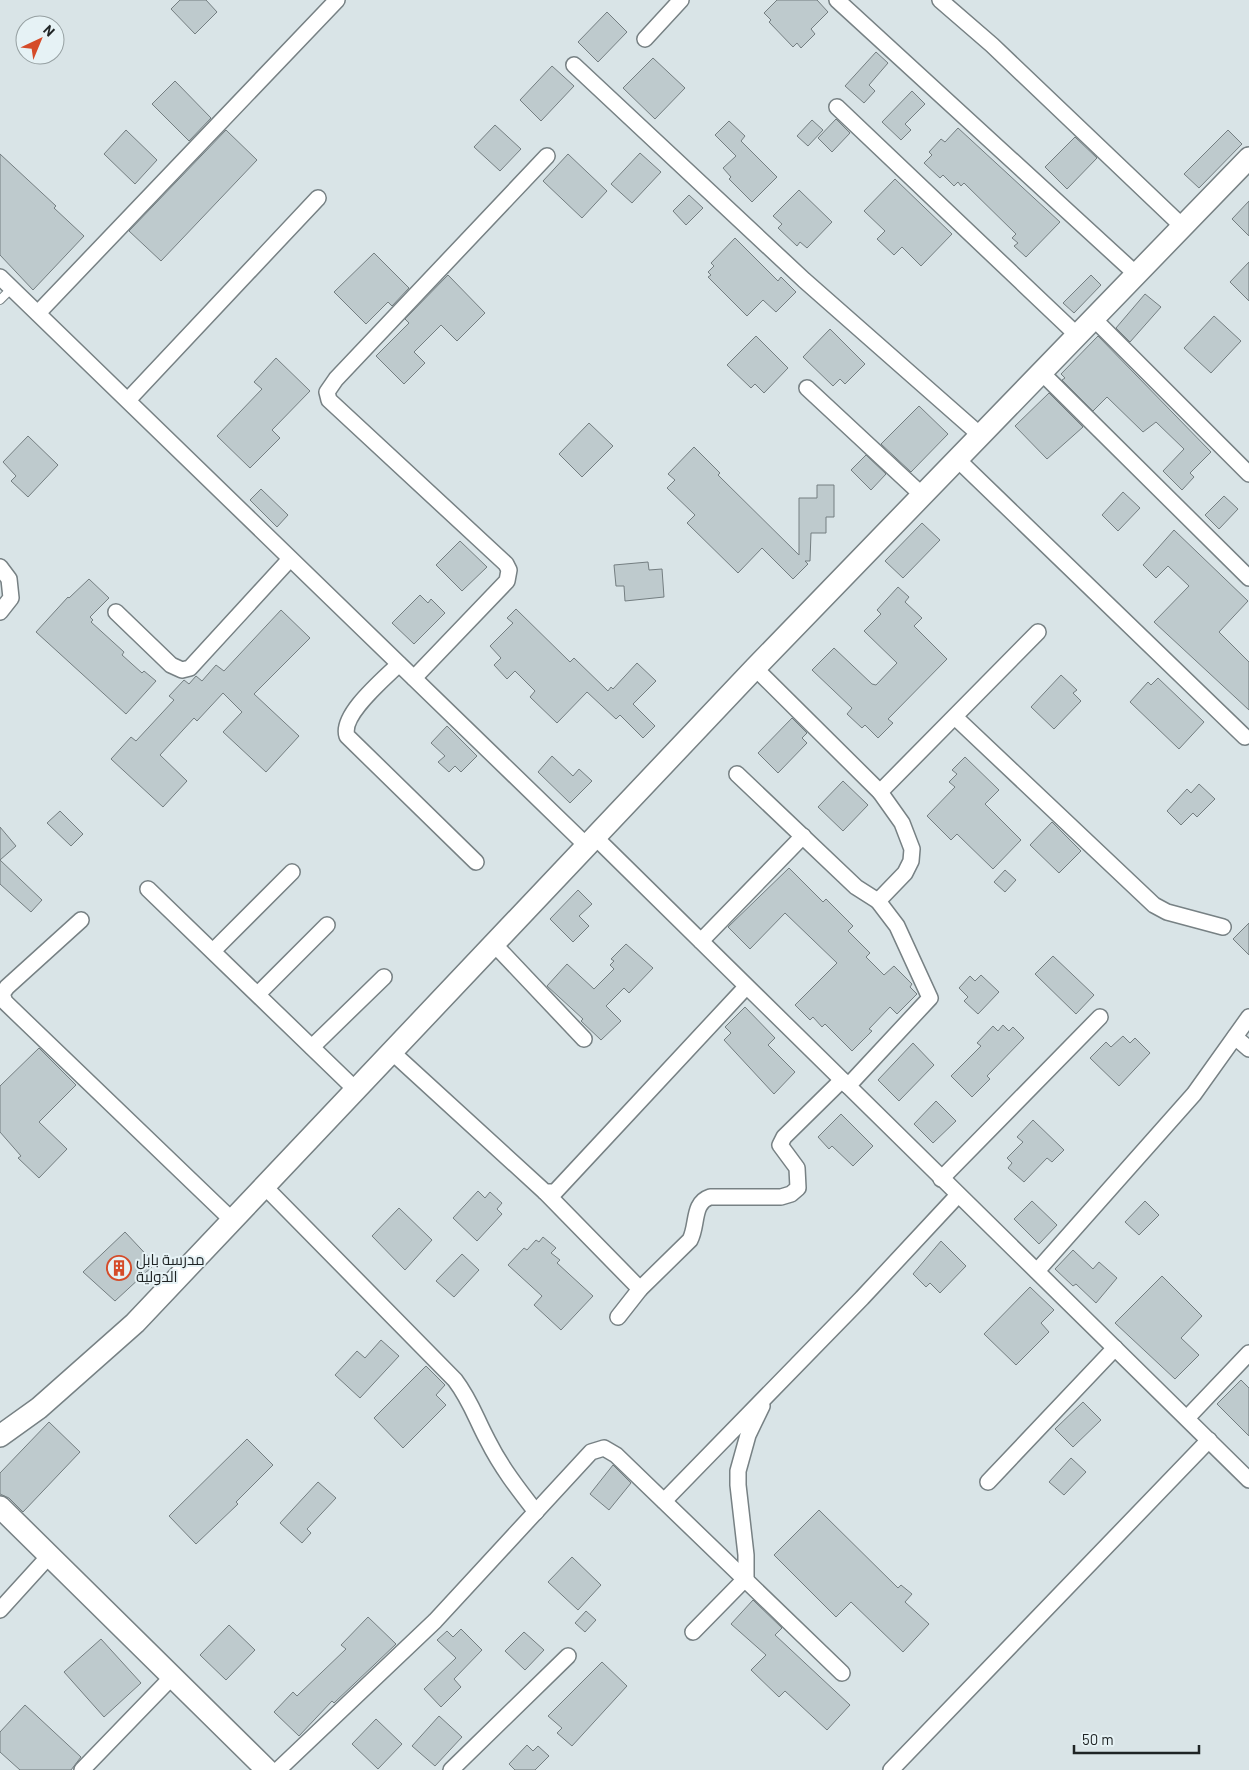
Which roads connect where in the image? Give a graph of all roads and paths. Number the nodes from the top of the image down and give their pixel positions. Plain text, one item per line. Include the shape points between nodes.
1 (337, 0) edge
2 (681, 0) edge
3 (837, 0) edge
4 (940, 0) edge
5 (645, 39) dead end
6 (574, 65) dead end
7 (837, 106) dead end
8 (547, 156) dead end
9 (1246, 167) edge
10 (318, 198) dead end
11 (1182, 226) junction
12 (1136, 274) junction
13 (0, 276) edge
14 (12, 288) junction
15 (0, 300) edge
16 (38, 313) junction
17 (1093, 318) junction
18 (1077, 334) junction
19 (1041, 372) junction
20 (807, 388) dead end
21 (128, 400) junction
22 (979, 434) junction
23 (956, 458) junction
24 (1249, 474) edge
25 (921, 494) junction
26 (290, 558) junction
27 (0, 567) edge
28 (1249, 578) edge
29 (0, 612) edge
30 (116, 612) dead end
31 (1038, 632) dead end
32 (399, 664) junction
33 (755, 668) junction
34 (414, 678) junction
35 (955, 717) junction
36 (1245, 737) dead end
37 (737, 774) dead end
38 (880, 792) junction
39 (803, 836) junction
40 (591, 841) junction
41 (476, 862) dead end
42 (292, 872) dead end
43 (148, 889) dead end
44 (878, 901) junction
45 (81, 920) dead end
46 (326, 926) dead end
47 (1223, 927) dead end
48 (701, 941) junction
49 (494, 944) junction
50 (214, 951) junction
51 (384, 977) dead end
52 (746, 987) junction
53 (258, 994) junction
54 (3, 1004) edge
55 (1100, 1016) dead end
56 (1249, 1017) edge
57 (1235, 1037) junction
58 (584, 1039) dead end
59 (312, 1047) junction
60 (1249, 1050) edge
61 (393, 1053) junction
62 (845, 1083) junction
63 (356, 1090) junction
64 (941, 1179) junction
65 (265, 1187) junction
66 (545, 1192) junction
67 (958, 1195) junction
68 (233, 1221) junction
69 (1037, 1271) junction
70 (640, 1289) junction
71 (618, 1317) dead end
72 (1115, 1348) junction
73 (1249, 1352) edge
74 (773, 1388) junction
75 (1187, 1418) junction
76 (0, 1436) edge
77 (1208, 1440) junction
78 (1249, 1480) edge
79 (988, 1482) dead end
80 (664, 1501) junction
81 (0, 1507) edge
82 (536, 1512) junction
83 (50, 1556) junction
84 (746, 1578) junction
85 (0, 1610) edge
86 (693, 1632) dead end
87 (568, 1656) dead end
88 (842, 1672) dead end
89 (172, 1676) junction
90 (82, 1770) edge
91 (267, 1770) edge
92 (278, 1770) edge
93 (451, 1770) edge
94 (890, 1770) edge

1 - 16 street
2 - 5 street
3 - 12 street
4 - 11 street via 1006,58
6 - 22 street via 804,280
7 - 18 street
8 - 34 street via 327,392 329,400 509,570 507,581
9 - 11 main road
10 - 21 street
11 - 12 main road
12 - 17 main road
13 - 14 street
14 - 15 lane
14 - 16 street
16 - 21 street
17 - 18 main road
17 - 24 street
18 - 19 main road
19 - 22 main road
19 - 28 street
20 - 25 street
21 - 26 street
22 - 23 main road
23 - 25 main road
23 - 36 street
25 - 33 main road
26 - 30 street via 190,668 182,670 171,665
26 - 32 street
27 - 29 street via 9,579 11,598
31 - 35 street
32 - 34 street
32 - 41 street via 353,712 345,726 346,736
33 - 38 street
33 - 40 main road
34 - 40 street
35 - 38 street
35 - 47 street via 1154,905 1167,912
37 - 39 street
38 - 44 street via 902,822 912,849 906,873
39 - 44 street via 856,887
39 - 48 street
40 - 48 street
40 - 49 main road
42 - 50 street
43 - 50 street
44 - 62 street via 897,926 930,998
45 - 54 street via 7,987 2,994
46 - 53 street
48 - 52 street
49 - 58 street
49 - 61 main road
50 - 53 street
51 - 59 street
52 - 62 street
52 - 66 street via 564,1186 556,1192
53 - 59 street
54 - 68 street
55 - 64 street
56 - 57 street
57 - 60 street
57 - 69 street via 1194,1094
59 - 63 street
61 - 63 main road
61 - 66 street
62 - 64 street
62 - 70 street via 784,1137 780,1145 797,1168 798,1188 781,1197 710,1197 703,1200 698,1206 695,1230 690,1240
63 - 65 main road
64 - 67 street
65 - 68 main road
65 - 82 street via 455,1380 468,1398 499,1461
66 - 70 street
67 - 69 street
67 - 74 street
68 - 76 main road via 135,1323 38,1408
69 - 72 street
70 - 71 street
72 - 75 street
72 - 79 street
73 - 75 street
74 - 80 street
74 - 84 street via 755,1417 738,1471
75 - 77 street
77 - 78 street
77 - 94 street
80 - 82 street via 616,1455 604,1448 591,1452
80 - 84 street
81 - 83 main road
82 - 92 street via 435,1621
83 - 85 street
83 - 89 main road
84 - 86 street
84 - 88 street
87 - 93 street
89 - 90 street
89 - 91 main road

